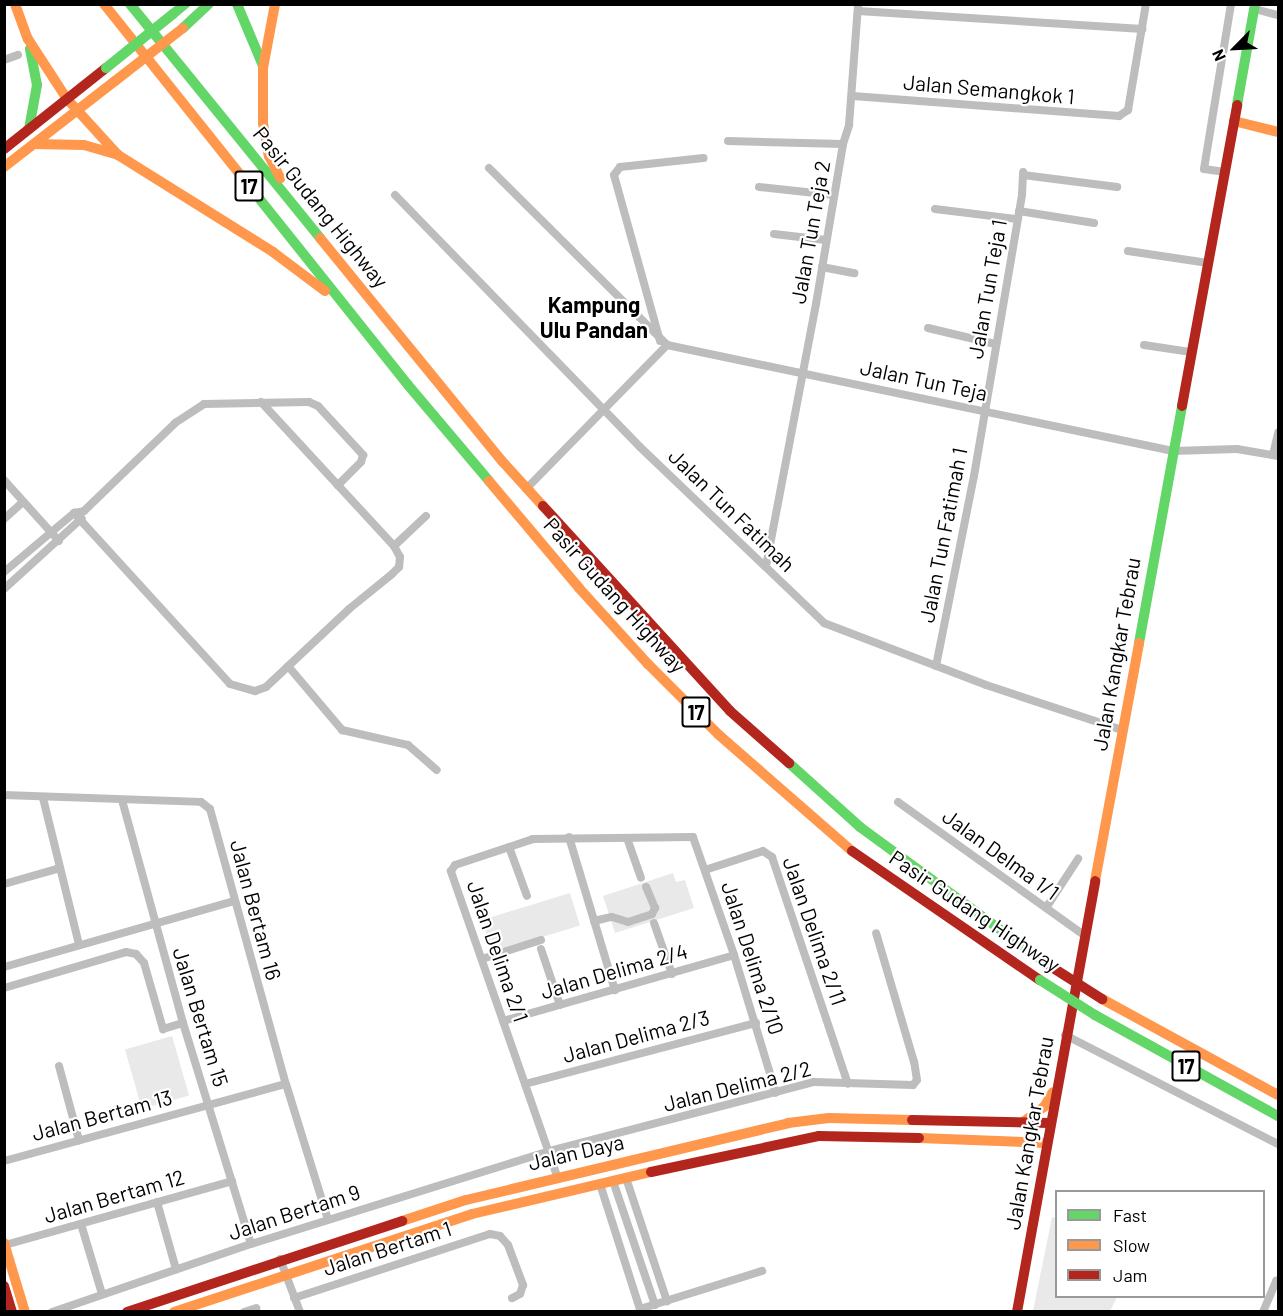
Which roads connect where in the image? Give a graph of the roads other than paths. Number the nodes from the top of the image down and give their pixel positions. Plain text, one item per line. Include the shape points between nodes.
1 (15, 4) edge
2 (104, 4) edge
3 (130, 4) edge
4 (185, 4) edge
5 (208, 4) edge
6 (237, 4) edge
7 (275, 4) edge
8 (1146, 4) edge
9 (1231, 4) edge
10 (1255, 7) edge
11 (858, 8) edge
12 (1278, 15) edge
13 (1142, 29) junction
14 (28, 39) junction
15 (18, 55) dead end
16 (4, 60) edge
17 (263, 68) junction
18 (853, 96) junction
19 (67, 99) junction
20 (76, 109) junction
21 (1234, 121) junction
22 (29, 129) junction
23 (1278, 132) edge
24 (728, 141) dead end
25 (34, 144) junction
26 (843, 144) junction
27 (4, 149) edge
28 (118, 155) junction
29 (704, 158) dead end
30 (4, 167) edge
31 (489, 168) dead end
32 (1225, 172) junction
33 (759, 187) dead end
34 (1117, 187) dead end
35 (395, 195) dead end
36 (834, 195) junction
37 (288, 197) junction
38 (935, 209) dead end
39 (1018, 215) junction
40 (1094, 223) dead end
41 (774, 234) dead end
42 (826, 240) junction
43 (1128, 251) dead end
44 (1208, 263) junction
45 (822, 267) junction
46 (854, 273) dead end
47 (343, 306) junction
48 (928, 328) dead end
49 (664, 343) junction
50 (995, 344) junction
51 (1144, 345) dead end
52 (1191, 352) junction
53 (802, 373) junction
54 (261, 402) junction
55 (603, 409) junction
56 (986, 411) junction
57 (1278, 433) edge
58 (1173, 451) junction
59 (1276, 456) edge
60 (4, 480) edge
61 (338, 485) junction
62 (526, 489) junction
63 (23, 502) junction
64 (84, 511) junction
65 (74, 513) junction
66 (426, 516) dead end
67 (4, 519) edge
68 (81, 521) junction
69 (51, 532) junction
70 (59, 541) junction
71 (394, 546) junction
72 (766, 566) junction
73 (4, 572) edge
74 (4, 589) edge
75 (288, 666) junction
76 (936, 666) junction
77 (1122, 730) junction
78 (437, 771) dead end
79 (4, 795) edge
80 (43, 798) junction
81 (122, 800) junction
82 (898, 802) dead end
83 (569, 837) junction
84 (627, 838) junction
85 (509, 847) junction
86 (1078, 859) dead end
87 (60, 868) junction
88 (705, 870) junction
89 (641, 878) dead end
90 (4, 884) edge
91 (646, 887) dead end
92 (527, 896) dead end
93 (234, 901) junction
94 (1046, 908) junction
95 (594, 921) junction
96 (155, 923) junction
97 (654, 923) dead end
98 (876, 933) dead end
99 (1084, 935) junction
100 (541, 940) dead end
101 (79, 945) junction
102 (541, 949) dead end
103 (734, 955) junction
104 (482, 959) junction
105 (4, 967) edge
106 (672, 974) junction
107 (4, 988) edge
108 (615, 990) junction
109 (560, 1005) junction
110 (503, 1021) junction
111 (183, 1023) junction
112 (756, 1023) junction
113 (1065, 1035) junction
114 (59, 1066) dead end
115 (286, 1084) junction
116 (525, 1084) junction
117 (848, 1084) junction
118 (1057, 1084) junction
119 (776, 1093) junction
120 (1278, 1095) edge
121 (209, 1105) junction
122 (1278, 1116) edge
123 (873, 1119) junction
124 (1022, 1122) junction
125 (1050, 1123) junction
126 (861, 1136) junction
127 (79, 1140) junction
128 (1020, 1140) junction
129 (1047, 1143) junction
130 (1278, 1144) edge
131 (549, 1151) junction
132 (4, 1161) edge
133 (1042, 1173) junction
134 (557, 1176) junction
135 (626, 1178) junction
136 (232, 1181) junction
137 (613, 1181) junction
138 (600, 1184) junction
139 (157, 1202) junction
140 (328, 1220) junction
141 (81, 1224) junction
142 (5, 1244) edge
143 (251, 1244) junction
144 (280, 1259) junction
145 (176, 1269) junction
146 (762, 1271) dead end
147 (285, 1273) junction
148 (1278, 1282) edge
149 (4, 1286) edge
150 (102, 1294) junction
151 (294, 1298) junction
152 (512, 1298) dead end
153 (667, 1301) junction
154 (655, 1305) junction
155 (256, 1308) dead end
156 (12, 1311) edge
157 (25, 1311) edge
158 (52, 1311) edge
159 (127, 1311) edge
160 (174, 1311) edge
161 (244, 1311) edge
162 (300, 1311) edge
163 (1017, 1311) edge
164 (1263, 1311) edge

1 - 14 main road
2 - 47 main road, Pasir Gudang Highway / 17
3 - 37 main road, Pasir Gudang Highway / 17
4 - 19 main road, bridge
5 - 20 main road, bridge via 183,28
6 - 17 main road
7 - 17 main road
8 - 13 street
9 - 32 street via 1204,168
10 - 12 street
10 - 21 main road, Jalan Kangkar Tebrau
11 - 13 street
11 - 18 street, Jalan Tun Teja 2
13 - 18 street, Jalan Semangkok 1 via 1128,110 1122,115
14 - 19 main road
14 - 22 main road via 37,85
15 - 16 street
17 - 37 main road via 263,123 269,156
18 - 26 street, Jalan Tun Teja 2
19 - 20 main road
19 - 22 main road
20 - 25 main road
20 - 28 main road
21 - 23 main road
21 - 32 main road, Jalan Kangkar Tebrau
22 - 27 main road
24 - 26 street
25 - 28 main road via 84,145
25 - 30 main road
26 - 36 street, Jalan Tun Teja 2
28 - 47 main road via 273,252
29 - 49 street via 620,167 614,175
31 - 49 street
32 - 44 main road, Jalan Kangkar Tebrau
33 - 36 street
34 - 39 street, Jalan Tun Teja 1 via 1023,173
35 - 55 street, Jalan Tun Fatimah
36 - 42 street, Jalan Tun Teja 2
37 - 62 main road, Pasir Gudang Highway / 17
38 - 39 street
39 - 40 street
39 - 50 street, Jalan Tun Teja 1
41 - 42 street
42 - 45 street, Jalan Tun Teja 2
43 - 44 street
44 - 52 main road, Jalan Kangkar Tebrau
45 - 46 street
45 - 53 street, Jalan Tun Teja 2
47 - 122 main road, Pasir Gudang Highway / 17, bridge via 579,588 648,664 719,735 852,851 1095,1015
48 - 50 street
49 - 53 street, Jalan Tun Teja
49 - 55 street
50 - 56 street, Jalan Tun Teja 1
51 - 52 street
52 - 58 main road, Jalan Kangkar Tebrau
53 - 56 street, Jalan Tun Teja
53 - 72 street, Jalan Tun Teja 2
54 - 61 street
54 - 61 street via 309,402 318,406 362,453 361,462
54 - 64 street via 204,404 176,423
55 - 62 street
55 - 72 street, Jalan Tun Fatimah
56 - 58 street, Jalan Tun Teja
56 - 76 street, Jalan Tun Fatimah 1
57 - 59 street
58 - 59 street, Jalan Tun Teja via 1237,449
58 - 77 main road, Jalan Kangkar Tebrau
60 - 63 street
61 - 71 street
62 - 120 main road, Pasir Gudang Highway / 17, bridge via 730,711 860,827 1050,966 1102,999
63 - 67 street
63 - 69 street
64 - 65 street
64 - 68 street
65 - 68 street
65 - 69 street
66 - 71 street
68 - 70 street
68 - 75 street via 230,684 255,691 266,687
69 - 70 street
69 - 73 street
70 - 74 street
71 - 75 street via 400,557 399,567
72 - 76 street, Jalan Tun Fatimah via 824,623
75 - 78 street via 342,730 408,745
76 - 77 street, Jalan Tun Fatimah
77 - 99 main road, Jalan Kangkar Tebrau
79 - 80 street, Jalan Bertam 16
80 - 81 street, Jalan Bertam 16
80 - 87 street
81 - 93 street, Jalan Bertam 16 via 206,804
81 - 96 street, Jalan Bertam 15
82 - 94 street, Jalan Delma 1/1
83 - 84 street, Jalan Delima 2/1
83 - 85 street, Jalan Delima 2/1 via 533,839
83 - 95 street
84 - 88 street, Jalan Delima 2/1 via 693,837
84 - 89 street
85 - 92 street
85 - 104 street, Jalan Delima 2/1 via 452,867
86 - 94 street
87 - 90 street
87 - 101 street
88 - 103 street, Jalan Delima 2/10
88 - 117 street, Jalan Delima 2/11 via 763,851 772,857
91 - 95 street via 655,908 652,914 628,922 612,917
93 - 96 street
93 - 115 street, Jalan Bertam 16
94 - 99 street, Jalan Delma 1/1
95 - 108 street
96 - 101 street
96 - 111 street, Jalan Bertam 15
97 - 106 street
98 - 117 street, Jalan Delima 2/2 via 916,1080 913,1085
99 - 113 main road, Jalan Kangkar Tebrau
100 - 104 street
101 - 105 street
102 - 109 street
103 - 106 street, Jalan Delima 2/4
103 - 112 street, Jalan Delima 2/10
104 - 110 street, Jalan Delima 2/1
106 - 108 street, Jalan Delima 2/4
107 - 111 street via 126,952 136,954 144,963 163,1029
108 - 109 street, Jalan Delima 2/4
109 - 110 street, Jalan Delima 2/4
110 - 116 street, Jalan Delima 2/1
111 - 121 street, Jalan Bertam 15
112 - 116 street, Jalan Delima 2/3
112 - 119 street, Jalan Delima 2/10
113 - 118 main road, Jalan Kangkar Tebrau
113 - 130 street
114 - 127 street
115 - 121 street, Jalan Bertam 13
115 - 140 street, Jalan Bertam 16
116 - 131 street, Jalan Delima 2/1
117 - 119 street, Jalan Delima 2/2 via 814,1082
118 - 124 main road via 1044,1107
118 - 125 main road, Jalan Kangkar Tebrau
119 - 131 street, Jalan Delima 2/2
121 - 127 street, Jalan Bertam 13
121 - 136 street, Jalan Bertam 15
123 - 124 main road, Jalan Daya
123 - 126 main road via 909,1124 913,1129
123 - 134 main road, Jalan Daya via 829,1118 789,1123
124 - 125 main road, Jalan Daya
125 - 129 main road, Jalan Kangkar Tebrau
126 - 128 main road, Jalan Daya
126 - 135 main road, Jalan Daya via 791,1140
127 - 132 street, Jalan Bertam 13
128 - 129 main road, Jalan Daya
128 - 133 main road via 1037,1156
129 - 133 main road, Jalan Kangkar Tebrau
131 - 134 street, Jalan Delima 2/1
131 - 140 street, Jalan Bertam 9
133 - 163 main road, Jalan Kangkar Tebrau
134 - 144 main road, Jalan Daya via 466,1200
135 - 137 main road, Jalan Daya
135 - 153 street
136 - 139 street, Jalan Bertam 12
136 - 143 street, Jalan Bertam 15
137 - 138 main road, Jalan Daya
137 - 154 street
138 - 147 main road, Jalan Daya via 472,1214
138 - 154 street via 640,1309
139 - 141 street, Jalan Bertam 12
139 - 145 street
140 - 143 street, Jalan Bertam 9
141 - 142 street, Jalan Bertam 12
141 - 150 street
142 - 157 main road
143 - 145 street, Jalan Bertam 9
144 - 147 street
144 - 159 main road, Jalan Daya
145 - 150 street, Jalan Bertam 9
146 - 153 street
147 - 151 street
147 - 160 main road, Jalan Daya
148 - 164 street
149 - 156 main road
150 - 158 street, Jalan Bertam 9
151 - 152 street, Jalan Bertam 1 via 490,1234 506,1242 523,1285 520,1294
151 - 162 street
153 - 154 street
155 - 161 street

